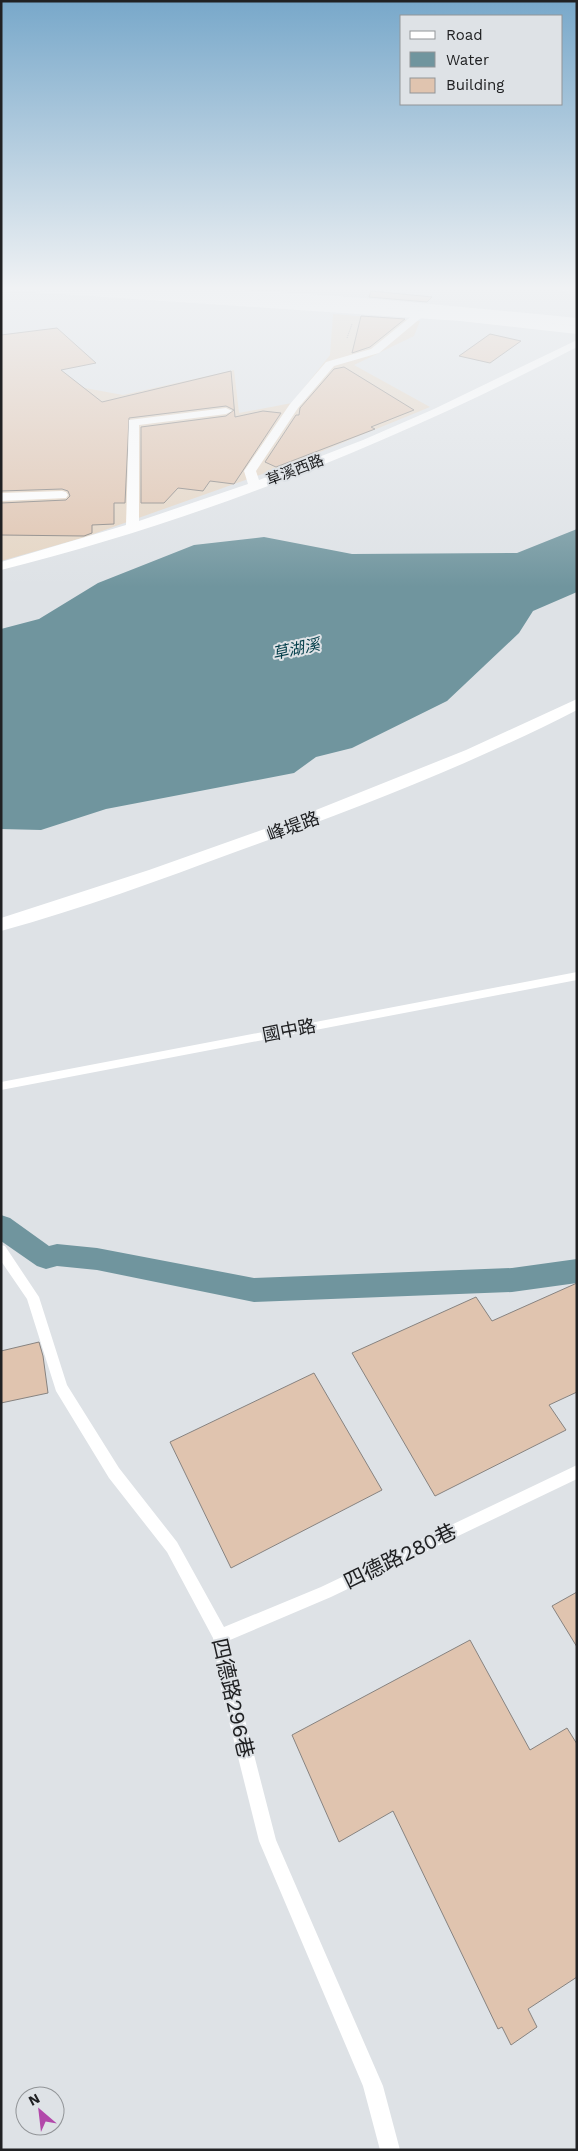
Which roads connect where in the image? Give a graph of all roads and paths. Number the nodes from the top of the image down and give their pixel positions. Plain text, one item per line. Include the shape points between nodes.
1 (311, 386) edge
2 (487, 386) edge
3 (226, 412) dead end
4 (254, 485) junction
5 (62, 495) dead end
6 (1, 497) edge
7 (133, 526) junction
8 (1, 566) edge
9 (577, 704) edge
10 (1, 925) edge
11 (577, 976) edge
12 (1, 1086) edge
13 (1, 1250) edge
14 (577, 1472) edge
15 (221, 1636) junction
16 (390, 2150) edge

1 - 4 street via 250,471
2 - 4 street, 草溪西路 via 389,434
3 - 7 street via 132,422
4 - 7 street, 草溪西路
5 - 6 street
7 - 8 street, 草溪西路
9 - 10 street, 峰堤路 via 471,754 307,821
11 - 12 lane, 國中路
13 - 15 lane, 四德路296巷 via 33,1296 61,1387 114,1473 172,1547
14 - 15 lane, 四德路280巷 via 326,1592
15 - 16 lane, 四德路296巷 via 230,1689 268,1841 373,2086

